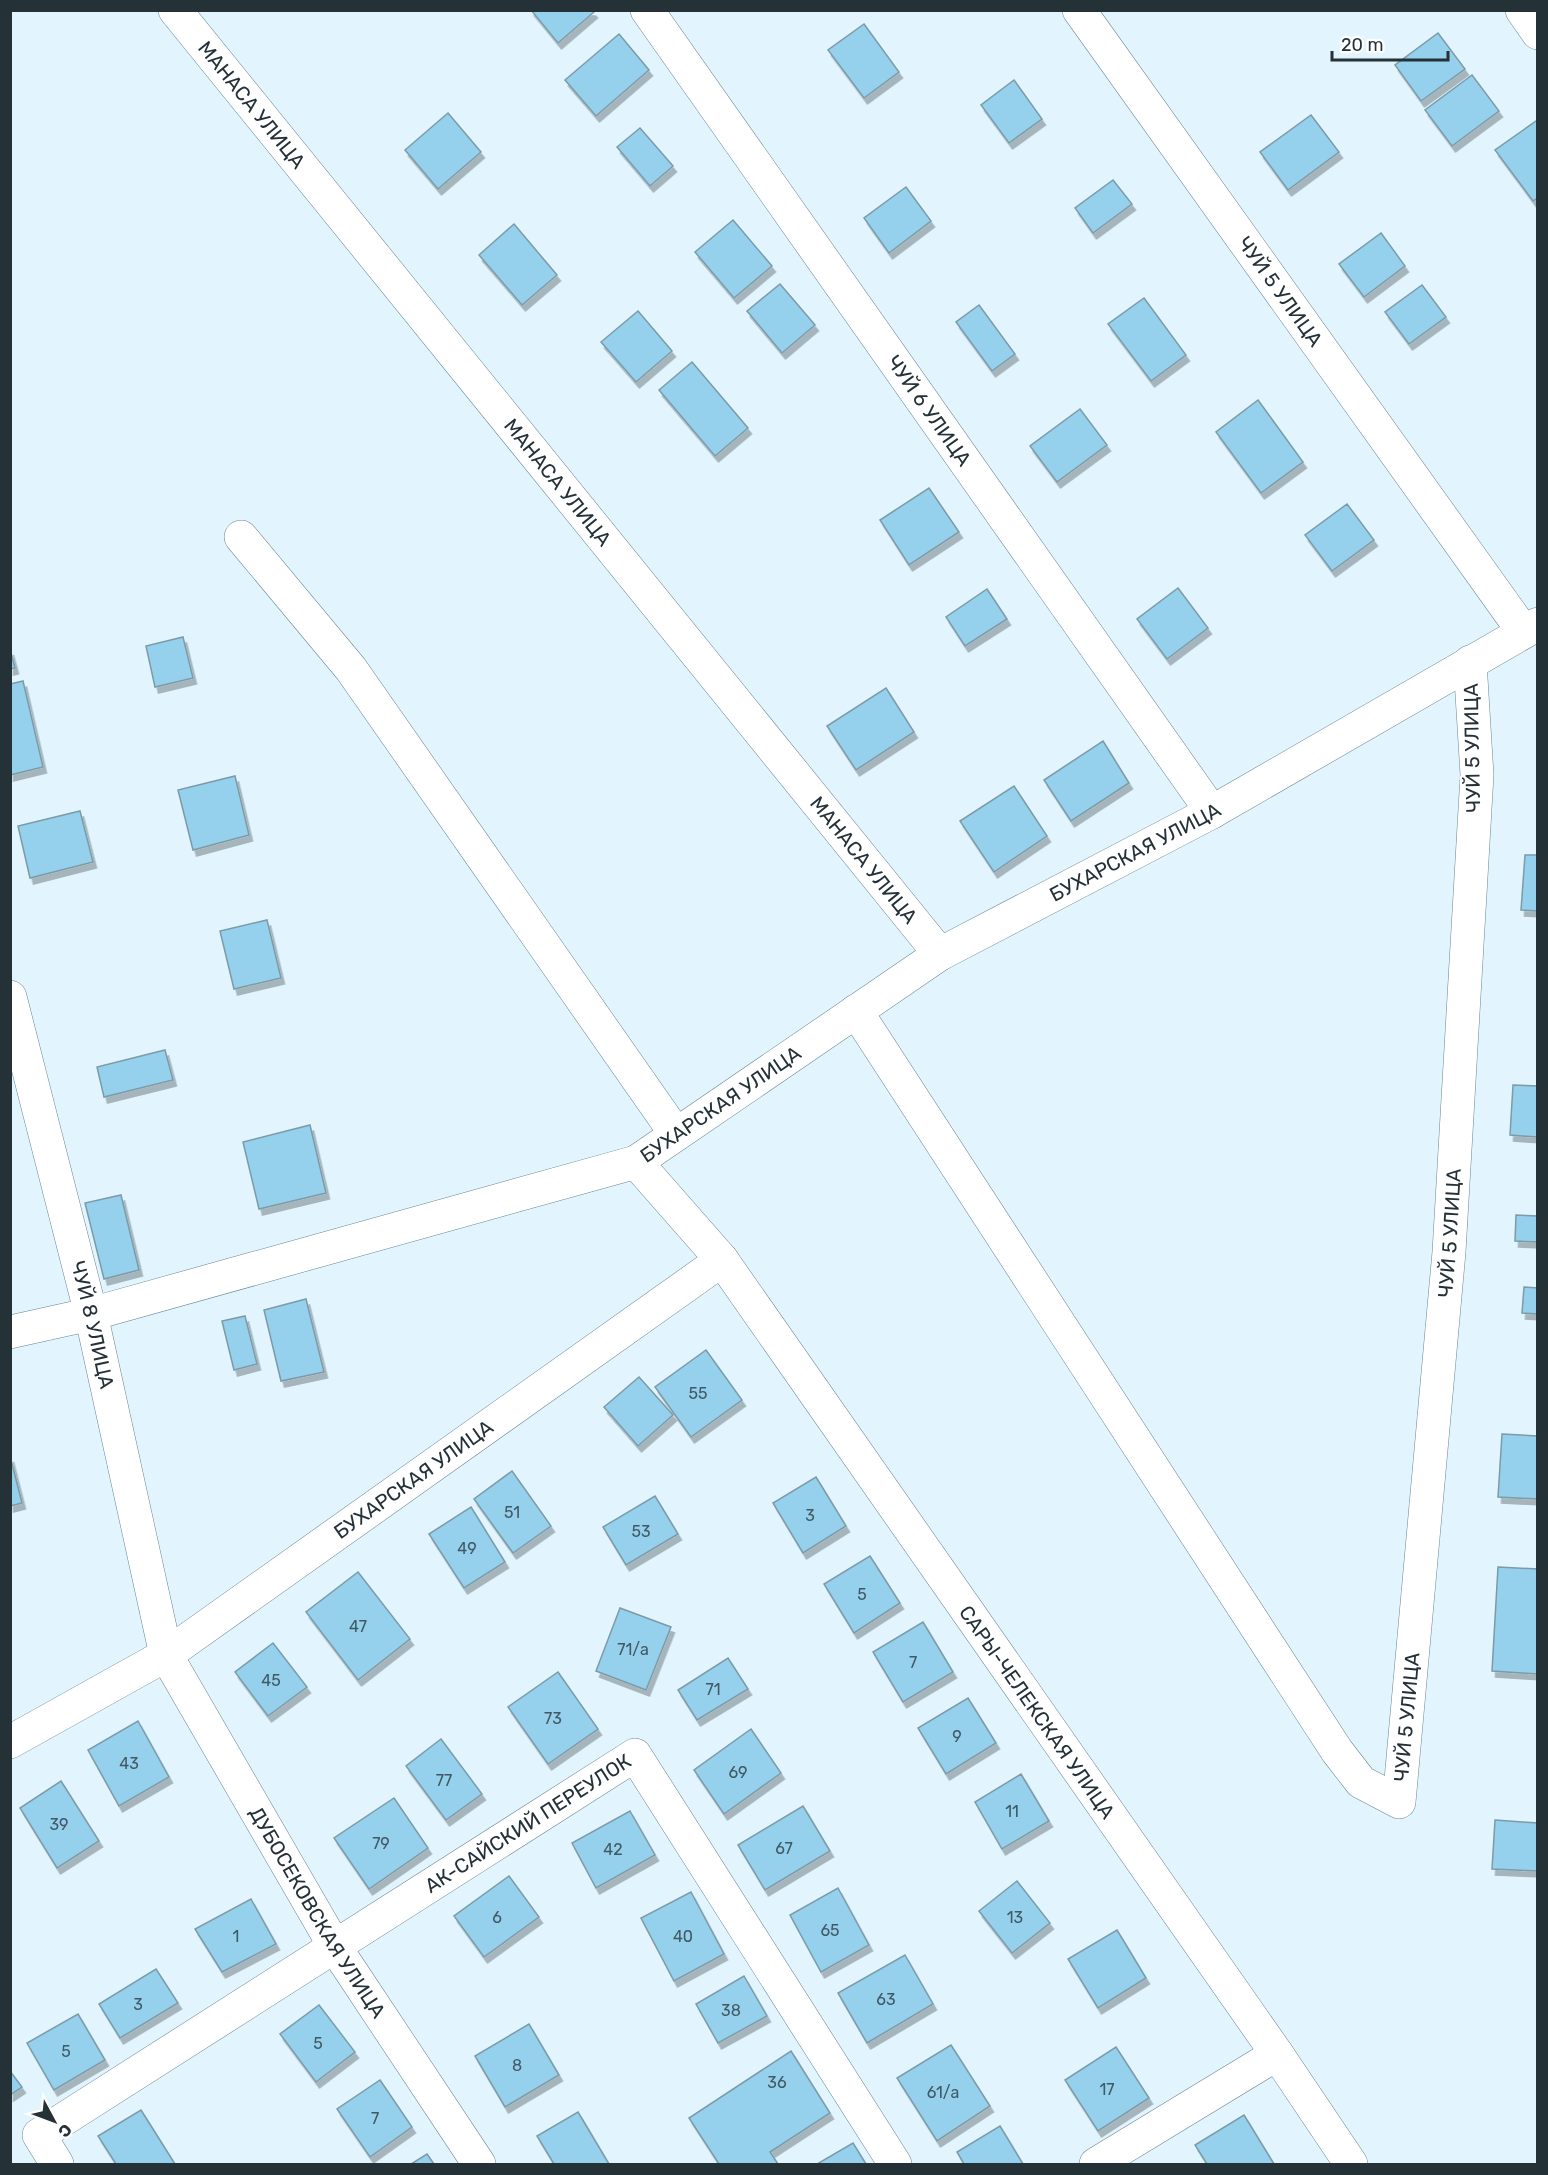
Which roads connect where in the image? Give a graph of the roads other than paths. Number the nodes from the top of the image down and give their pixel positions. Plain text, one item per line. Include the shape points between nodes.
1 (175, 10) edge
2 (647, 10) edge
3 (1079, 10) edge
4 (1522, 10) edge
5 (1538, 33) edge
6 (242, 537) dead end
7 (1530, 628) edge
8 (1470, 662) junction
9 (1212, 813) junction
10 (940, 954) junction
11 (10, 997) edge
12 (856, 1011) junction
13 (676, 1134) junction
14 (636, 1162) junction
15 (722, 1260) junction
16 (91, 1314) junction
17 (10, 1332) edge
18 (166, 1655) junction
19 (10, 1742) edge
20 (335, 1947) junction
21 (1277, 2054) junction
22 (57, 2164) edge
23 (478, 2164) edge
24 (895, 2164) edge
25 (1096, 2164) edge
26 (1351, 2164) edge

1 - 10 street, МАНАСА УЛИЦА
2 - 9 street, ЧУЙ 6 УЛИЦА
3 - 7 street, ЧУЙ 5 УЛИЦА
4 - 5 street
6 - 13 street via 351,669
7 - 8 street, БУХАРСКАЯ УЛИЦА
8 - 9 street, БУХАРСКАЯ УЛИЦА
8 - 12 street, ЧУЙ 5 УЛИЦА via 1477,775 1450,1240 1399,1802 1361,1782 1337,1751
9 - 10 street, БУХАРСКАЯ УЛИЦА
10 - 12 street, БУХАРСКАЯ УЛИЦА
11 - 16 street, ЧУЙ 8 УЛИЦА
12 - 13 street, БУХАРСКАЯ УЛИЦА
13 - 14 street, БУХАРСКАЯ УЛИЦА
14 - 15 street, БУХАРСКАЯ УЛИЦА
14 - 16 street
15 - 18 street, БУХАРСКАЯ УЛИЦА
15 - 21 street, САРЫ-ЧЕЛЕКСКАЯ УЛИЦА
16 - 17 street
16 - 18 street, ЧУЙ 8 УЛИЦА
18 - 19 street, БУХАРСКАЯ УЛИЦА
18 - 20 street, ДУБОСЕКОВСКАЯ УЛИЦА
20 - 22 street, АК-САЙСКИЙ ПЕРЕУЛОК via 39,2136
20 - 23 street, ДУБОСЕКОВСКАЯ УЛИЦА
20 - 24 street, АК-САЙСКИЙ ПЕРЕУЛОК via 635,1755
21 - 25 street
21 - 26 street, САРЫ-ЧЕЛЕКСКАЯ УЛИЦА

